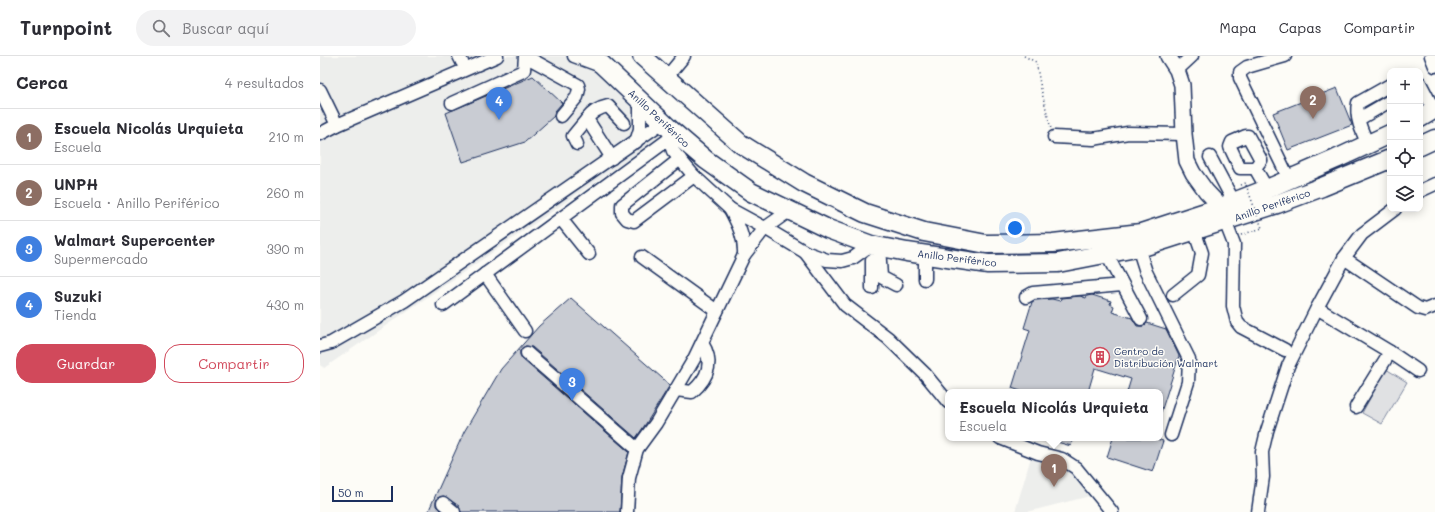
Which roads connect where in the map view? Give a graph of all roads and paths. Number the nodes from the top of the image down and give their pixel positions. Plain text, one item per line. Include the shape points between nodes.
1 (497, 56) edge
2 (574, 56) edge
3 (593, 56) edge
4 (642, 56) edge
5 (684, 56) edge
6 (1024, 56) edge
7 (1168, 56) edge
8 (1192, 56) edge
9 (1285, 56) edge
10 (1431, 56) edge
11 (1435, 66) edge
12 (606, 68) junction
13 (1177, 70) junction
14 (666, 78) junction
15 (1387, 87) edge
16 (320, 90) edge
17 (1423, 92) edge
18 (640, 100) junction
19 (452, 103) dead end
20 (1387, 103) edge
21 (1430, 112) edge
22 (560, 116) dead end
23 (1359, 118) junction
24 (587, 119) junction
25 (624, 123) dead end
26 (337, 125) junction
27 (668, 130) junction
28 (320, 134) edge
29 (1184, 134) junction
30 (1387, 135) edge
31 (1054, 137) joint
32 (1435, 139) edge
33 (636, 142) junction
34 (577, 144) dead end
35 (1368, 144) junction
36 (1423, 145) edge
37 (1210, 157) dead end
38 (612, 158) junction
39 (680, 159) junction
40 (1387, 160) edge
41 (1255, 168) dead end
42 (694, 176) junction
43 (1288, 179) junction
44 (1435, 184) edge
45 (1246, 185) dead end
46 (1267, 189) junction
47 (1423, 190) edge
48 (730, 209) junction
49 (789, 211) junction
50 (1391, 212) edge
51 (1228, 216) junction
52 (561, 219) junction
53 (765, 228) junction
54 (1194, 230) junction
55 (875, 246) junction
56 (1138, 247) junction
57 (805, 252) junction
58 (1106, 253) junction
59 (589, 254) dead end
60 (925, 254) junction
61 (744, 255) junction
62 (642, 257) dead end
63 (1344, 258) junction
64 (485, 274) junction
65 (925, 279) dead end
66 (896, 285) dead end
67 (1122, 285) junction
68 (872, 288) dead end
69 (1173, 295) dead end
70 (1026, 296) dead end
71 (443, 305) dead end
72 (1435, 306) edge
73 (1317, 308) junction
74 (717, 311) junction
75 (1141, 319) dead end
76 (525, 331) dead end
77 (702, 343) junction
78 (320, 346) edge
79 (1285, 350) dead end
80 (1390, 352) junction
81 (527, 353) dead end
82 (1418, 371) dead end
83 (676, 390) junction
84 (945, 398) edge
85 (1356, 407) dead end
86 (1171, 435) dead end
87 (1008, 441) edge
88 (637, 449) junction
89 (443, 503) dead end
90 (454, 512) edge
91 (627, 512) edge
92 (1112, 512) edge
93 (1258, 512) edge

1 - 26 street
2 - 12 street
3 - 12 highway, Anillo Periférico
4 - 14 highway, Anillo Periférico
5 - 14 street
6 - 31 path via 1036,62 1040,89
7 - 13 main road
8 - 13 street
9 - 43 street via 1247,67 1240,72 1240,78
10 - 11 street
12 - 18 highway, Anillo Periférico
13 - 29 main road via 1182,85
14 - 51 highway, Anillo Periférico via 741,144 804,183 865,213 924,232 986,244 1053,243 1141,233
15 - 23 street via 1358,103 1356,110
16 - 26 street
17 - 21 street
18 - 27 highway, Anillo Periférico
18 - 33 street via 640,129
19 - 22 street via 521,72 524,70 525,56 578,86 577,97
20 - 23 street
23 - 35 street
24 - 25 street via 602,107 608,106
24 - 34 street via 573,136
24 - 38 street
26 - 28 street
27 - 33 street
27 - 39 street via 673,151
27 - 49 highway, Anillo Periférico via 712,165 752,192
27 - 52 street
29 - 31 street via 1128,134 1093,139
29 - 51 main road via 1190,167 1206,191
30 - 35 highway, Anillo Periférico
32 - 36 highway
33 - 38 street
35 - 43 highway, Anillo Periférico
37 - 51 street
38 - 78 street via 404,301 331,343
39 - 42 street
39 - 42 street via 622,205 622,213 627,219 634,221
40 - 51 highway, Anillo Periférico via 1307,193
41 - 46 street
42 - 48 street
43 - 46 highway, Anillo Periférico
44 - 47 street
45 - 51 path, bridge via 1262,228 1238,235
46 - 51 highway, Anillo Periférico
48 - 53 street
48 - 61 street via 741,230 745,246
49 - 53 street
49 - 55 highway, Anillo Periférico
50 - 63 street via 1362,234
51 - 54 highway, Anillo Periférico
51 - 79 street via 1234,244 1233,306 1237,322 1241,327
52 - 59 street
52 - 64 street
53 - 57 street
53 - 61 street
54 - 56 highway, Anillo Periférico
54 - 69 street via 1202,253 1198,274
55 - 57 street via 853,258 842,260 827,260
55 - 60 highway, Anillo Periférico
55 - 66 street via 881,277
55 - 68 street
56 - 58 highway, Anillo Periférico
56 - 86 street via 1146,272 1189,359 1188,382
57 - 84 street via 845,305 888,338 925,374
58 - 60 highway, Anillo Periférico via 1058,262 988,264
58 - 67 street
60 - 65 street
61 - 74 street
62 - 74 street
63 - 72 street via 1418,308 1425,310
63 - 73 street
64 - 71 street
64 - 76 street
67 - 70 street via 1033,293
67 - 75 street
73 - 80 street
73 - 93 street via 1288,366 1267,431 1262,452
74 - 77 street
77 - 83 street
77 - 83 street via 710,363 704,377 692,392
80 - 82 street
80 - 85 street
81 - 88 street
83 - 88 street
87 - 92 street via 1062,459 1076,468
88 - 91 street via 628,478
89 - 90 street

